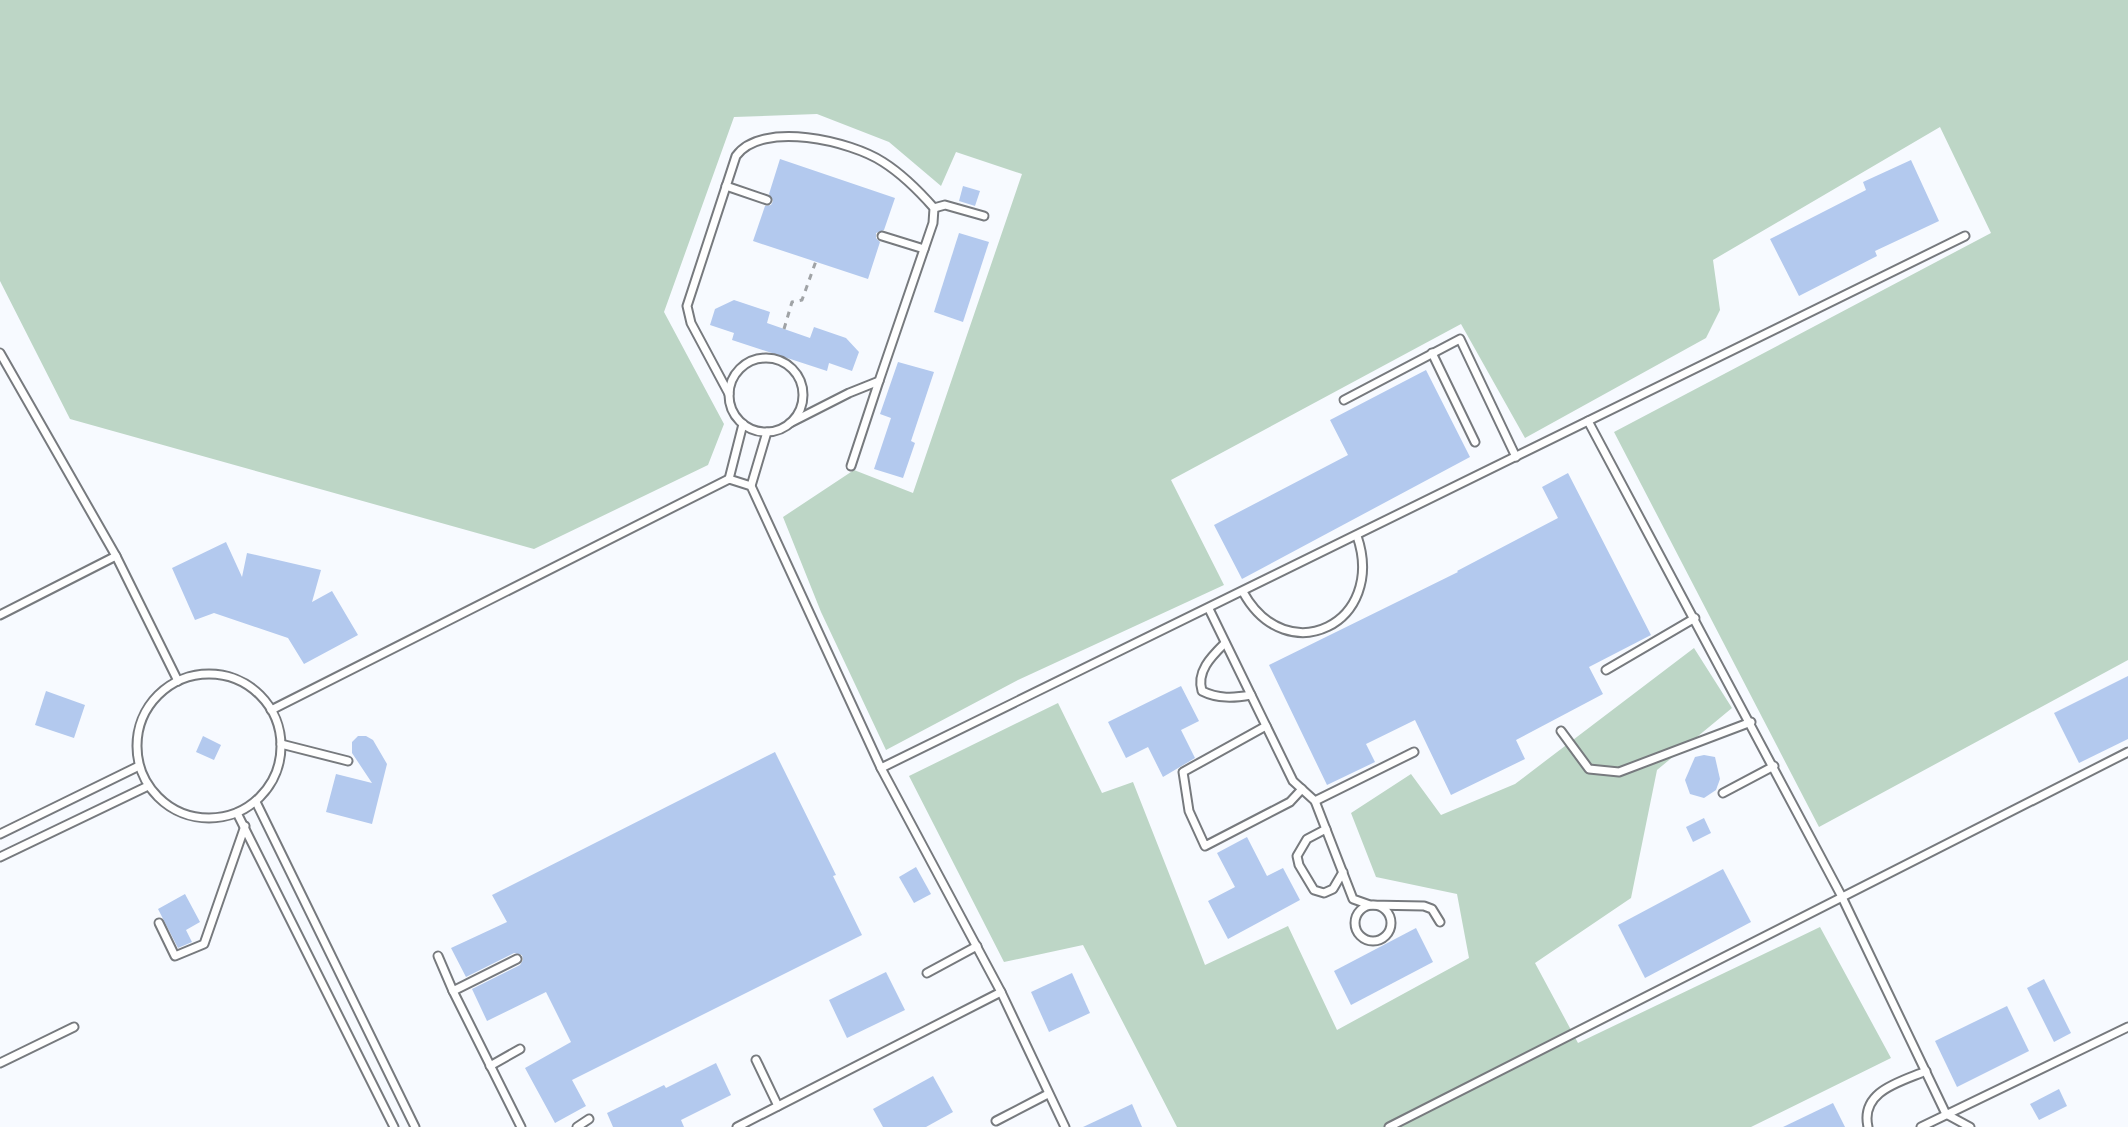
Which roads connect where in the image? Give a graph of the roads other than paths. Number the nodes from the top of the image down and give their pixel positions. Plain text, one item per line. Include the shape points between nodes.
1 (726, 186) junction
2 (767, 200) dead end
3 (934, 208) junction
4 (984, 216) dead end
5 (882, 236) dead end
6 (1965, 236) dead end
7 (924, 249) junction
8 (0, 353) edge
9 (1432, 353) junction
10 (879, 381) junction
11 (729, 394) junction
12 (1344, 400) dead end
13 (1588, 421) junction
14 (790, 423) junction
15 (743, 424) junction
16 (767, 432) junction
17 (1475, 442) dead end
18 (1516, 457) junction
19 (851, 466) dead end
20 (729, 479) junction
21 (751, 486) junction
22 (1357, 536) junction
23 (116, 556) junction
24 (1243, 592) junction
25 (1209, 609) junction
26 (0, 615) edge
27 (1695, 618) junction
28 (1225, 643) junction
29 (1606, 670) dead end
30 (178, 681) junction
31 (1251, 695) junction
32 (271, 710) junction
33 (1751, 722) junction
34 (1266, 726) junction
35 (1561, 731) dead end
36 (281, 744) junction
37 (1414, 752) dead end
38 (2128, 752) edge
39 (348, 761) dead end
40 (139, 766) junction
41 (1774, 766) junction
42 (881, 768) junction
43 (148, 786) junction
44 (1302, 789) junction
45 (1723, 793) dead end
46 (1315, 801) junction
47 (256, 802) junction
48 (237, 813) junction
49 (245, 826) junction
50 (1326, 829) junction
51 (0, 834) edge
52 (0, 857) edge
53 (1343, 872) junction
54 (1841, 895) junction
55 (1370, 905) junction
56 (1440, 922) dead end
57 (159, 923) dead end
58 (977, 946) junction
59 (438, 956) dead end
60 (517, 959) dead end
61 (927, 973) dead end
62 (453, 991) junction
63 (1001, 992) junction
64 (74, 1027) dead end
65 (2128, 1027) edge
66 (520, 1049) dead end
67 (756, 1060) dead end
68 (0, 1063) edge
69 (490, 1066) junction
70 (1926, 1071) junction
71 (1048, 1094) junction
72 (778, 1106) junction
73 (1946, 1114) junction
74 (589, 1119) dead end
75 (996, 1121) dead end
76 (394, 1127) edge
77 (415, 1127) edge
78 (521, 1127) edge
79 (577, 1127) edge
80 (737, 1127) edge
81 (1065, 1127) edge
82 (1389, 1127) edge
83 (1868, 1127) edge
84 (1921, 1127) edge
85 (1970, 1127) edge

1 - 2 lane
1 - 3 lane via 736,156 750,143 803,138 860,150 883,162
1 - 11 lane via 687,306
3 - 4 lane via 945,205
3 - 7 lane
5 - 7 lane
6 - 13 lane
7 - 10 lane
8 - 23 lane
9 - 12 lane
9 - 17 lane
9 - 18 lane via 1460,339
10 - 14 lane
10 - 19 lane
11 - 14 lane via 731,382 746,363 781,361 792,368 802,390 798,413
11 - 15 lane
13 - 18 lane
13 - 27 lane
14 - 16 lane
15 - 16 lane
15 - 20 lane
16 - 21 lane
18 - 22 lane
20 - 21 lane
20 - 32 lane
21 - 42 lane
22 - 24 lane
22 - 24 lane via 1365,564 1358,594 1351,609 1327,626 1304,632 1278,627 1255,611
23 - 26 lane
23 - 30 lane
24 - 25 lane
25 - 28 lane
25 - 42 lane
27 - 29 lane
27 - 33 lane
28 - 31 lane
28 - 31 lane via 1205,665 1202,691 1224,697
30 - 32 lane via 198,675 240,681
30 - 40 lane via 144,714 137,737
31 - 34 lane
32 - 36 lane
33 - 35 lane via 1619,772 1589,769
33 - 41 lane
34 - 44 lane
34 - 44 lane via 1183,772 1189,811 1205,846 1290,802
36 - 39 lane
36 - 47 lane via 279,765
37 - 46 lane
38 - 54 lane
40 - 43 lane
40 - 51 lane
41 - 45 lane
41 - 54 lane
42 - 58 lane
43 - 48 lane via 175,811 195,818
43 - 52 lane
44 - 46 lane
46 - 50 lane
47 - 48 lane
47 - 77 lane
48 - 49 lane
49 - 57 lane via 204,944 175,956
49 - 76 lane
50 - 53 lane
50 - 53 lane via 1307,839 1297,856 1299,865 1314,890 1324,893
53 - 55 lane via 1353,899
54 - 70 lane
54 - 82 lane
55 - 55 lane via 1387,911 1391,923 1377,940 1365,939 1355,926 1360,910
55 - 56 lane via 1424,906
58 - 61 lane
58 - 63 lane
59 - 62 lane
60 - 62 lane
62 - 69 lane
63 - 71 lane
63 - 72 lane
64 - 68 lane
65 - 73 lane
66 - 69 lane
67 - 72 lane
69 - 78 lane
70 - 73 lane
70 - 83 lane via 1880,1091 1868,1108
71 - 75 lane
71 - 81 lane
72 - 80 lane
73 - 84 lane
73 - 85 lane
74 - 79 lane

